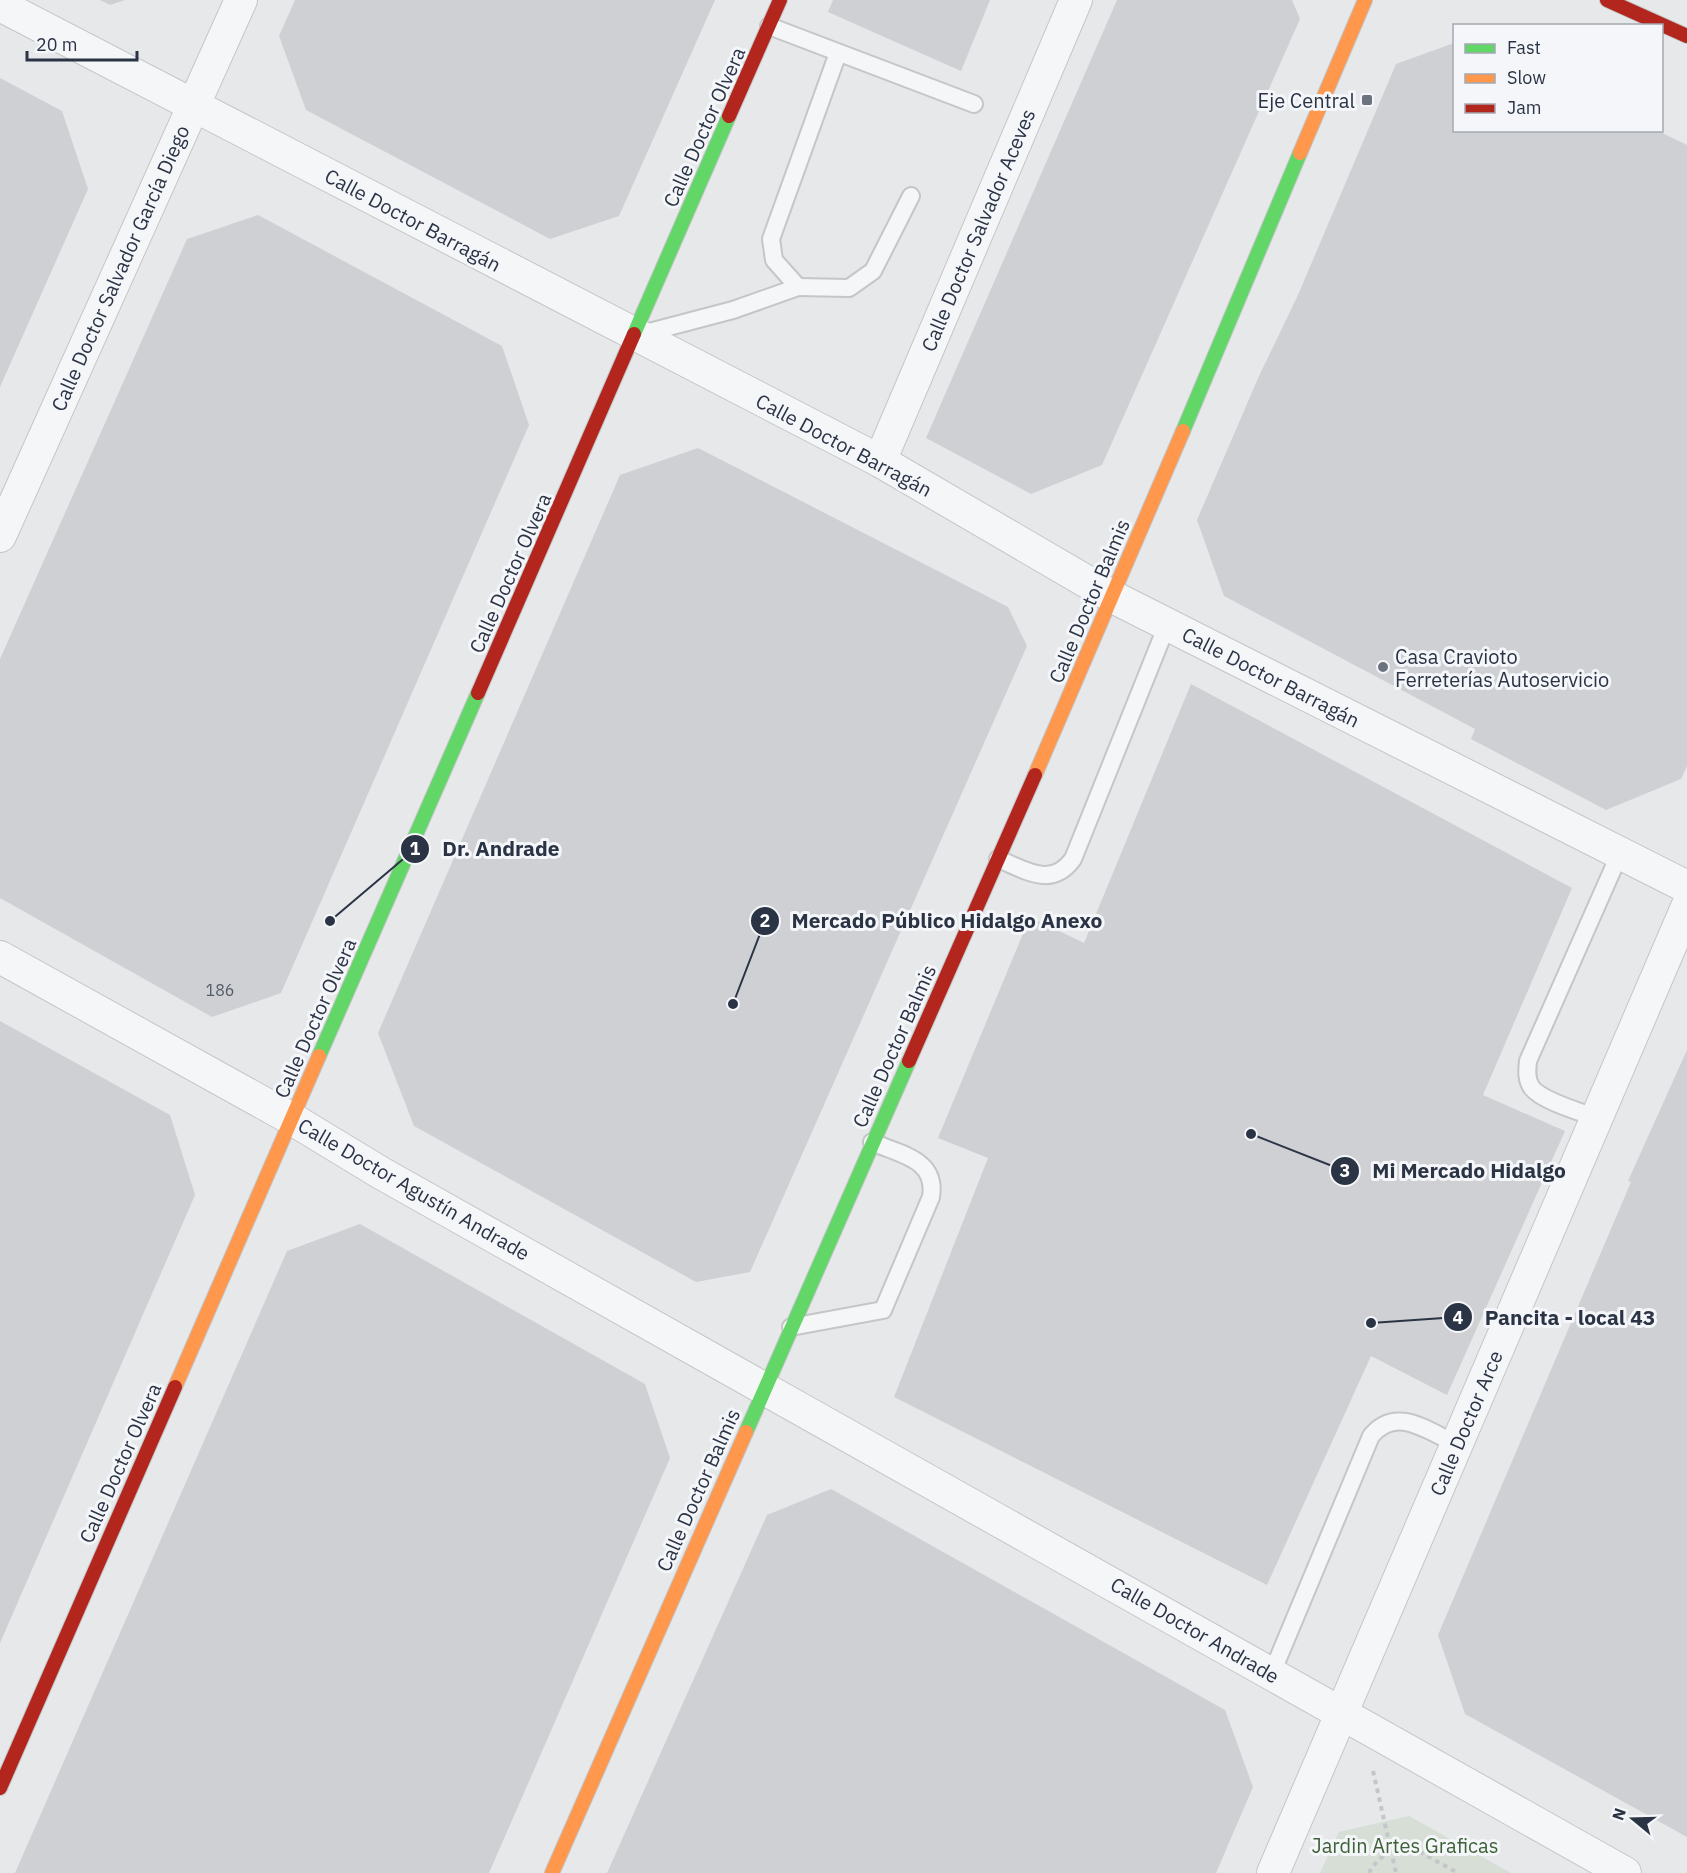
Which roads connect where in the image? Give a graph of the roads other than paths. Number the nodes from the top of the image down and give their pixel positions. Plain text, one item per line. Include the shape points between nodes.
1 (241, 0) edge
2 (780, 0) edge
3 (1076, 0) edge
4 (1365, 0) edge
5 (1607, 0) edge
6 (0, 5) edge
7 (1660, 24) edge
8 (1663, 25) edge
9 (769, 26) junction
10 (1687, 36) edge
11 (838, 53) junction
12 (974, 104) dead end
13 (193, 105) junction
14 (910, 196) dead end
15 (798, 287) junction
16 (634, 336) junction
17 (880, 461) junction
18 (0, 536) edge
19 (1113, 597) junction
20 (1167, 625) junction
21 (1620, 853) junction
22 (998, 859) junction
23 (1687, 887) edge
24 (1687, 907) edge
25 (0, 957) edge
26 (1597, 1118) junction
27 (292, 1119) junction
28 (872, 1142) junction
29 (791, 1327) junction
30 (765, 1386) junction
31 (1457, 1444) junction
32 (1272, 1673) junction
33 (1341, 1714) junction
34 (0, 1788) edge
35 (552, 1873) edge
36 (1273, 1873) edge
37 (1625, 1873) edge

1 - 13 street, Calle Doctor Salvador García Diego
2 - 9 main road, Calle Doctor Olvera
3 - 17 street, Calle Doctor Salvador Aceves
4 - 19 main road, Calle Doctor Balmis
5 - 7 main road
6 - 13 street, Calle Doctor Barragán
8 - 10 main road
9 - 11 lane
9 - 16 main road, Calle Doctor Olvera
11 - 12 lane
11 - 15 lane via 771,239 774,260
13 - 16 street, Calle Doctor Barragán
13 - 18 street, Calle Doctor Salvador García Diego
14 - 15 lane via 873,271 849,288
15 - 16 lane via 733,310
16 - 17 street, Calle Doctor Barragán
16 - 27 main road, Calle Doctor Olvera
17 - 19 street, Calle Doctor Barragán
19 - 20 street, Calle Doctor Barragán
19 - 22 main road, Calle Doctor Balmis
20 - 21 street, Calle Doctor Barragán
20 - 22 lane via 1065,871 1051,877
21 - 23 street, Calle Doctor Barragán
21 - 26 lane via 1528,1061 1532,1089
22 - 28 main road, Calle Doctor Balmis
24 - 26 street, Calle Doctor Arce
25 - 27 street, Calle Doctor Agustín Andrade
26 - 31 street, Calle Doctor Arce
27 - 30 street, Calle Doctor Agustín Andrade via 381,1173
27 - 34 main road, Calle Doctor Olvera
28 - 29 main road, Calle Doctor Balmis
28 - 29 lane via 917,1161 928,1169 933,1183 931,1197 883,1310
29 - 30 main road, Calle Doctor Balmis
30 - 32 street, Calle Doctor Andrade
30 - 35 main road, Calle Doctor Balmis
31 - 32 lane via 1393,1419 1375,1431
31 - 33 street, Calle Doctor Arce
32 - 33 street, Calle Doctor Andrade
33 - 36 street, Calle Doctor Arce
33 - 37 street, Calle Doctor Andrade

